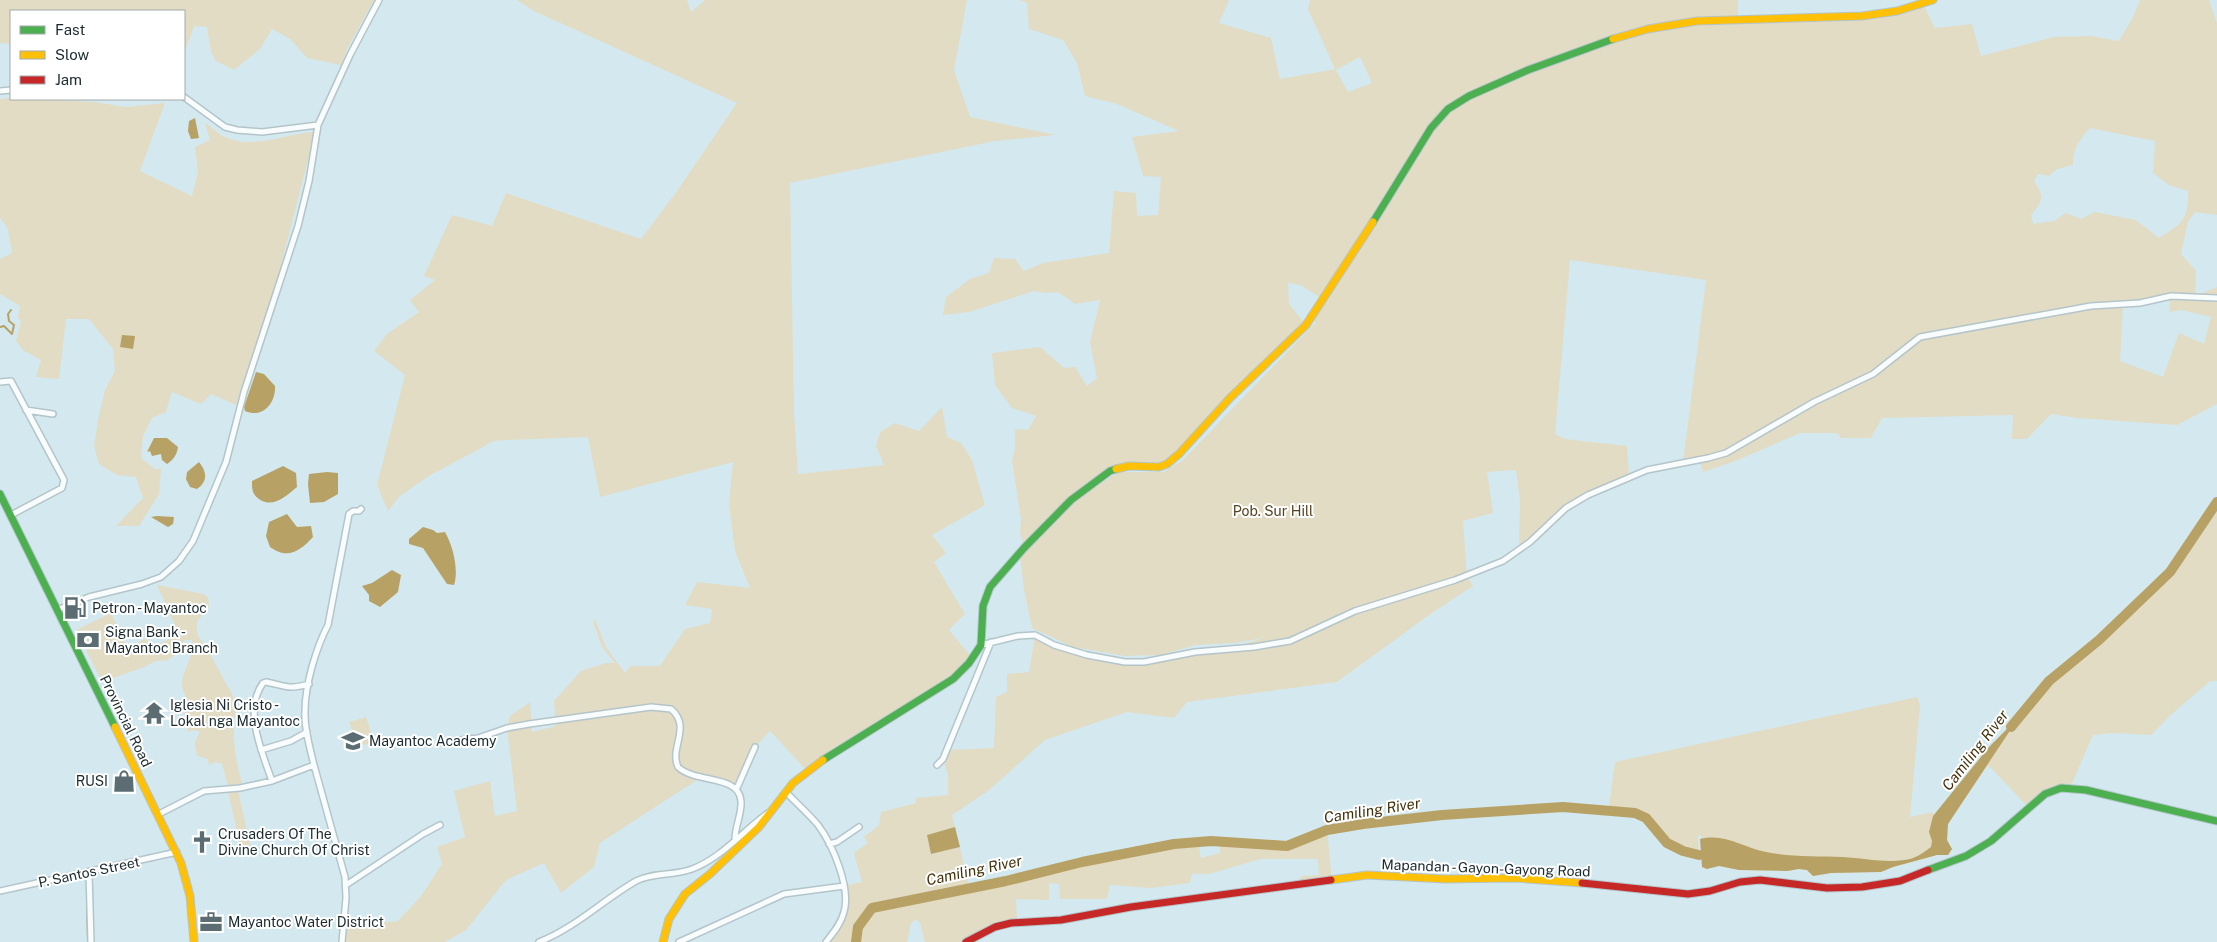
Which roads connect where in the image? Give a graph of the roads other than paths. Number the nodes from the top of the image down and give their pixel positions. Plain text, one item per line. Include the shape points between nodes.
1 (379, 0) edge
2 (1933, 0) edge
3 (185, 98) edge
4 (318, 125) junction
5 (2217, 298) edge
6 (0, 382) edge
7 (26, 410) junction
8 (53, 414) dead end
9 (0, 494) edge
10 (361, 509) dead end
11 (11, 515) junction
12 (57, 610) junction
13 (991, 642) junction
14 (981, 644) junction
15 (309, 684) junction
16 (307, 732) junction
17 (452, 741) dead end
18 (755, 747) dead end
19 (261, 750) junction
20 (314, 765) junction
21 (937, 765) dead end
22 (272, 781) junction
23 (737, 788) junction
24 (786, 792) junction
25 (771, 810) junction
26 (159, 814) junction
27 (2217, 821) edge
28 (440, 825) dead end
29 (859, 827) dead end
30 (735, 839) junction
31 (829, 844) junction
32 (177, 852) junction
33 (89, 873) junction
34 (346, 885) junction
35 (844, 886) junction
36 (0, 891) edge
37 (91, 942) edge
38 (194, 942) edge
39 (342, 942) edge
40 (540, 942) edge
41 (663, 942) edge
42 (679, 942) edge
43 (826, 942) edge
44 (966, 942) edge

1 - 4 street
2 - 14 main road via 1887,13 1841,18 1726,19 1673,24 1559,58 1451,104 1433,123 1306,324 1167,464 1159,467 1129,466 1110,471 1071,500 990,587 983,606
3 - 4 street via 225,127 237,130 262,132
4 - 12 street via 310,181 298,226 244,392 226,462 193,541 179,561 161,577
5 - 13 street via 2169,296 2140,303 2091,306 1920,337 1873,374 1814,402 1726,453 1647,470 1588,496 1566,508 1530,542 1503,561 1455,580 1355,611 1290,641 1195,652 1144,662 1101,659 1035,635
6 - 7 street via 11,381
7 - 8 street
7 - 11 street via 64,484 51,495
9 - 11 main road, Provincial Road
10 - 15 street via 349,514 328,625
11 - 12 main road, Provincial Road
12 - 26 main road, Provincial Road
13 - 14 street
13 - 21 street via 943,759
14 - 24 main road via 976,656 953,679 812,767
15 - 16 street via 304,711
15 - 19 street via 288,688 264,682 259,689 254,717
16 - 19 street via 291,741
16 - 20 street
17 - 23 street via 478,738 529,724 664,707 671,709 679,718 680,740 675,755 678,767 690,776
18 - 23 street
19 - 22 street
20 - 22 street
20 - 34 street
22 - 26 street via 204,791
23 - 30 street via 741,807
24 - 25 main road
24 - 31 street via 816,823
25 - 30 street
25 - 41 main road via 759,827 685,894 670,919
26 - 32 main road, Provincial Road
27 - 44 main road, Mapandan - Gayon-Gayong Road via 2086,790 2060,788 2045,794 1991,841 1966,856 1900,880 1862,888 1827,888 1760,880 1688,894 1515,878 1445,880 1367,875 1131,907 1061,920 1011,923 995,927
28 - 34 street
29 - 31 street
30 - 40 street via 693,869 636,881 564,931
31 - 35 street
32 - 33 street, P. Santos Street
32 - 38 main road, Provincial Road via 188,884
33 - 36 street, P. Santos Street
33 - 37 street
34 - 39 street
35 - 42 street via 784,894
35 - 43 street via 844,914

